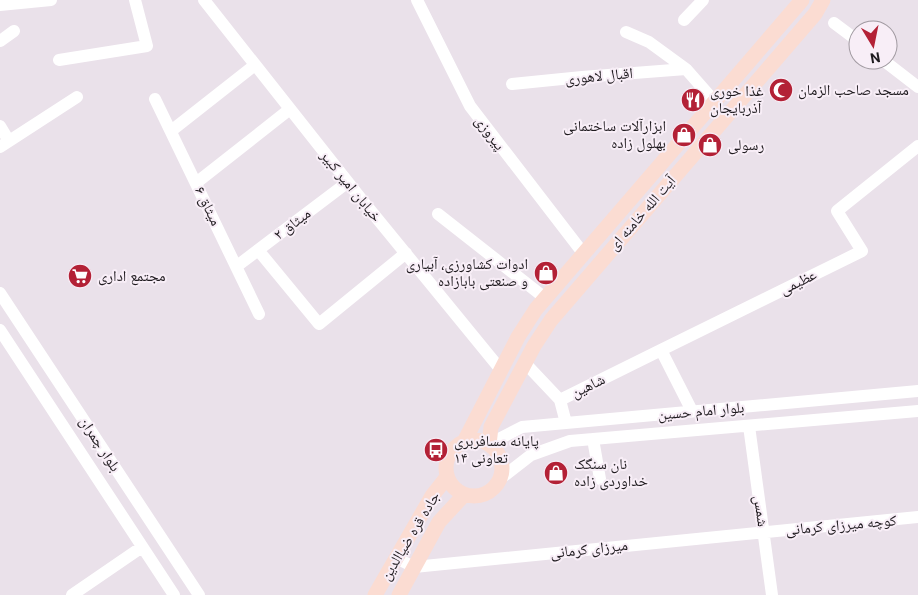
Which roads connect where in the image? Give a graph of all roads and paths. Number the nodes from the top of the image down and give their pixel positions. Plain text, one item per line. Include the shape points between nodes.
1 (51, 0) edge
2 (136, 0) edge
3 (204, 0) edge
4 (417, 0) edge
5 (703, 0) edge
6 (802, 0) edge
7 (823, 0) edge
8 (0, 5) edge
9 (684, 20) dead end
10 (834, 23) dead end
11 (14, 31) dead end
12 (626, 32) dead end
13 (848, 34) edge
14 (0, 41) edge
15 (59, 60) dead end
16 (255, 65) junction
17 (686, 69) junction
18 (896, 70) edge
19 (512, 84) dead end
20 (918, 87) edge
21 (77, 97) dead end
22 (155, 99) dead end
23 (715, 102) junction
24 (290, 109) junction
25 (0, 126) edge
26 (171, 131) junction
27 (5, 144) edge
28 (918, 146) edge
29 (348, 182) junction
30 (196, 183) junction
31 (438, 214) dead end
32 (258, 250) junction
33 (583, 253) junction
34 (406, 254) junction
35 (237, 266) junction
36 (0, 293) edge
37 (545, 298) junction
38 (259, 314) dead end
39 (1, 334) edge
40 (661, 350) junction
41 (525, 363) junction
42 (501, 370) junction
43 (918, 391) edge
44 (560, 400) junction
45 (692, 411) junction
46 (918, 411) edge
47 (566, 423) junction
48 (749, 426) junction
49 (593, 439) junction
50 (464, 442) junction
51 (489, 444) junction
52 (446, 477) junction
53 (500, 478) junction
54 (600, 479) dead end
55 (464, 495) junction
56 (918, 517) edge
57 (764, 532) junction
58 (142, 547) junction
59 (396, 558) junction
60 (414, 567) junction
61 (72, 595) edge
62 (174, 595) edge
63 (199, 595) edge
64 (376, 595) edge
65 (399, 595) edge
66 (772, 595) edge

1 - 8 street
2 - 15 street via 147,46
3 - 16 street, خیابان امیر کبیر
4 - 33 street, پیروزی via 470,106
5 - 9 street
6 - 23 main road, آیت الله خامنه ای
7 - 41 main road, آیت الله خامنه ای via 809,22 566,301
10 - 13 street
11 - 14 street
12 - 17 street via 649,42
16 - 24 street, خیابان امیر کبیر
16 - 26 street
17 - 19 street, اقبال لاهوری
17 - 23 street
18 - 20 street
21 - 27 street
22 - 26 street, میثاق ۶
23 - 33 main road, آیت الله خامنه ای
24 - 29 street, خیابان امیر کبیر
24 - 30 street
25 - 27 street
26 - 30 street, میثاق ۶
28 - 40 street, عظیمی via 837,211 862,251
29 - 32 street, میثاق ۲
29 - 34 street, خیابان امیر کبیر
30 - 35 street, میثاق ۶
31 - 37 street
32 - 34 street via 319,324
32 - 35 street, میثاق ۲
33 - 37 main road, آیت الله خامنه ای
34 - 42 street, خیابان امیر کبیر
35 - 38 street, میثاق ۶
36 - 63 street, بلوار چمران
37 - 42 main road, آیت الله خامنه ای via 518,337
39 - 58 street, بلوار چمران
40 - 44 street, شاهین
40 - 45 street
41 - 44 street, شاهین
41 - 51 main road, آیت الله خامنه ای via 491,427
42 - 50 main road, آیت الله خامنه ای
43 - 45 street, بلوار امام حسین
44 - 47 street
45 - 47 street, بلوار امام حسین
46 - 48 street, بلوار امام حسین
47 - 51 street, بلوار امام حسین via 522,427
48 - 49 street, بلوار امام حسین
48 - 57 street, شمس
49 - 53 street, بلوار امام حسین via 570,441 531,455
49 - 54 street
50 - 51 main road
50 - 52 main road via 450,452 446,460
51 - 53 main road via 501,459
52 - 55 main road via 450,485
52 - 59 main road, جاده قره ضیاالدین
53 - 55 main road via 496,486 481,496
55 - 60 main road, جاده قره ضیاالدین via 439,522
56 - 57 street, کوچه میرزای کرمانی
57 - 60 street, میرزای کرمانی
57 - 66 street, شمس
58 - 61 street
58 - 62 street, بلوار چمران
59 - 60 street
59 - 64 main road, جاده قره ضیاالدین
60 - 65 main road, جاده قره ضیاالدین

